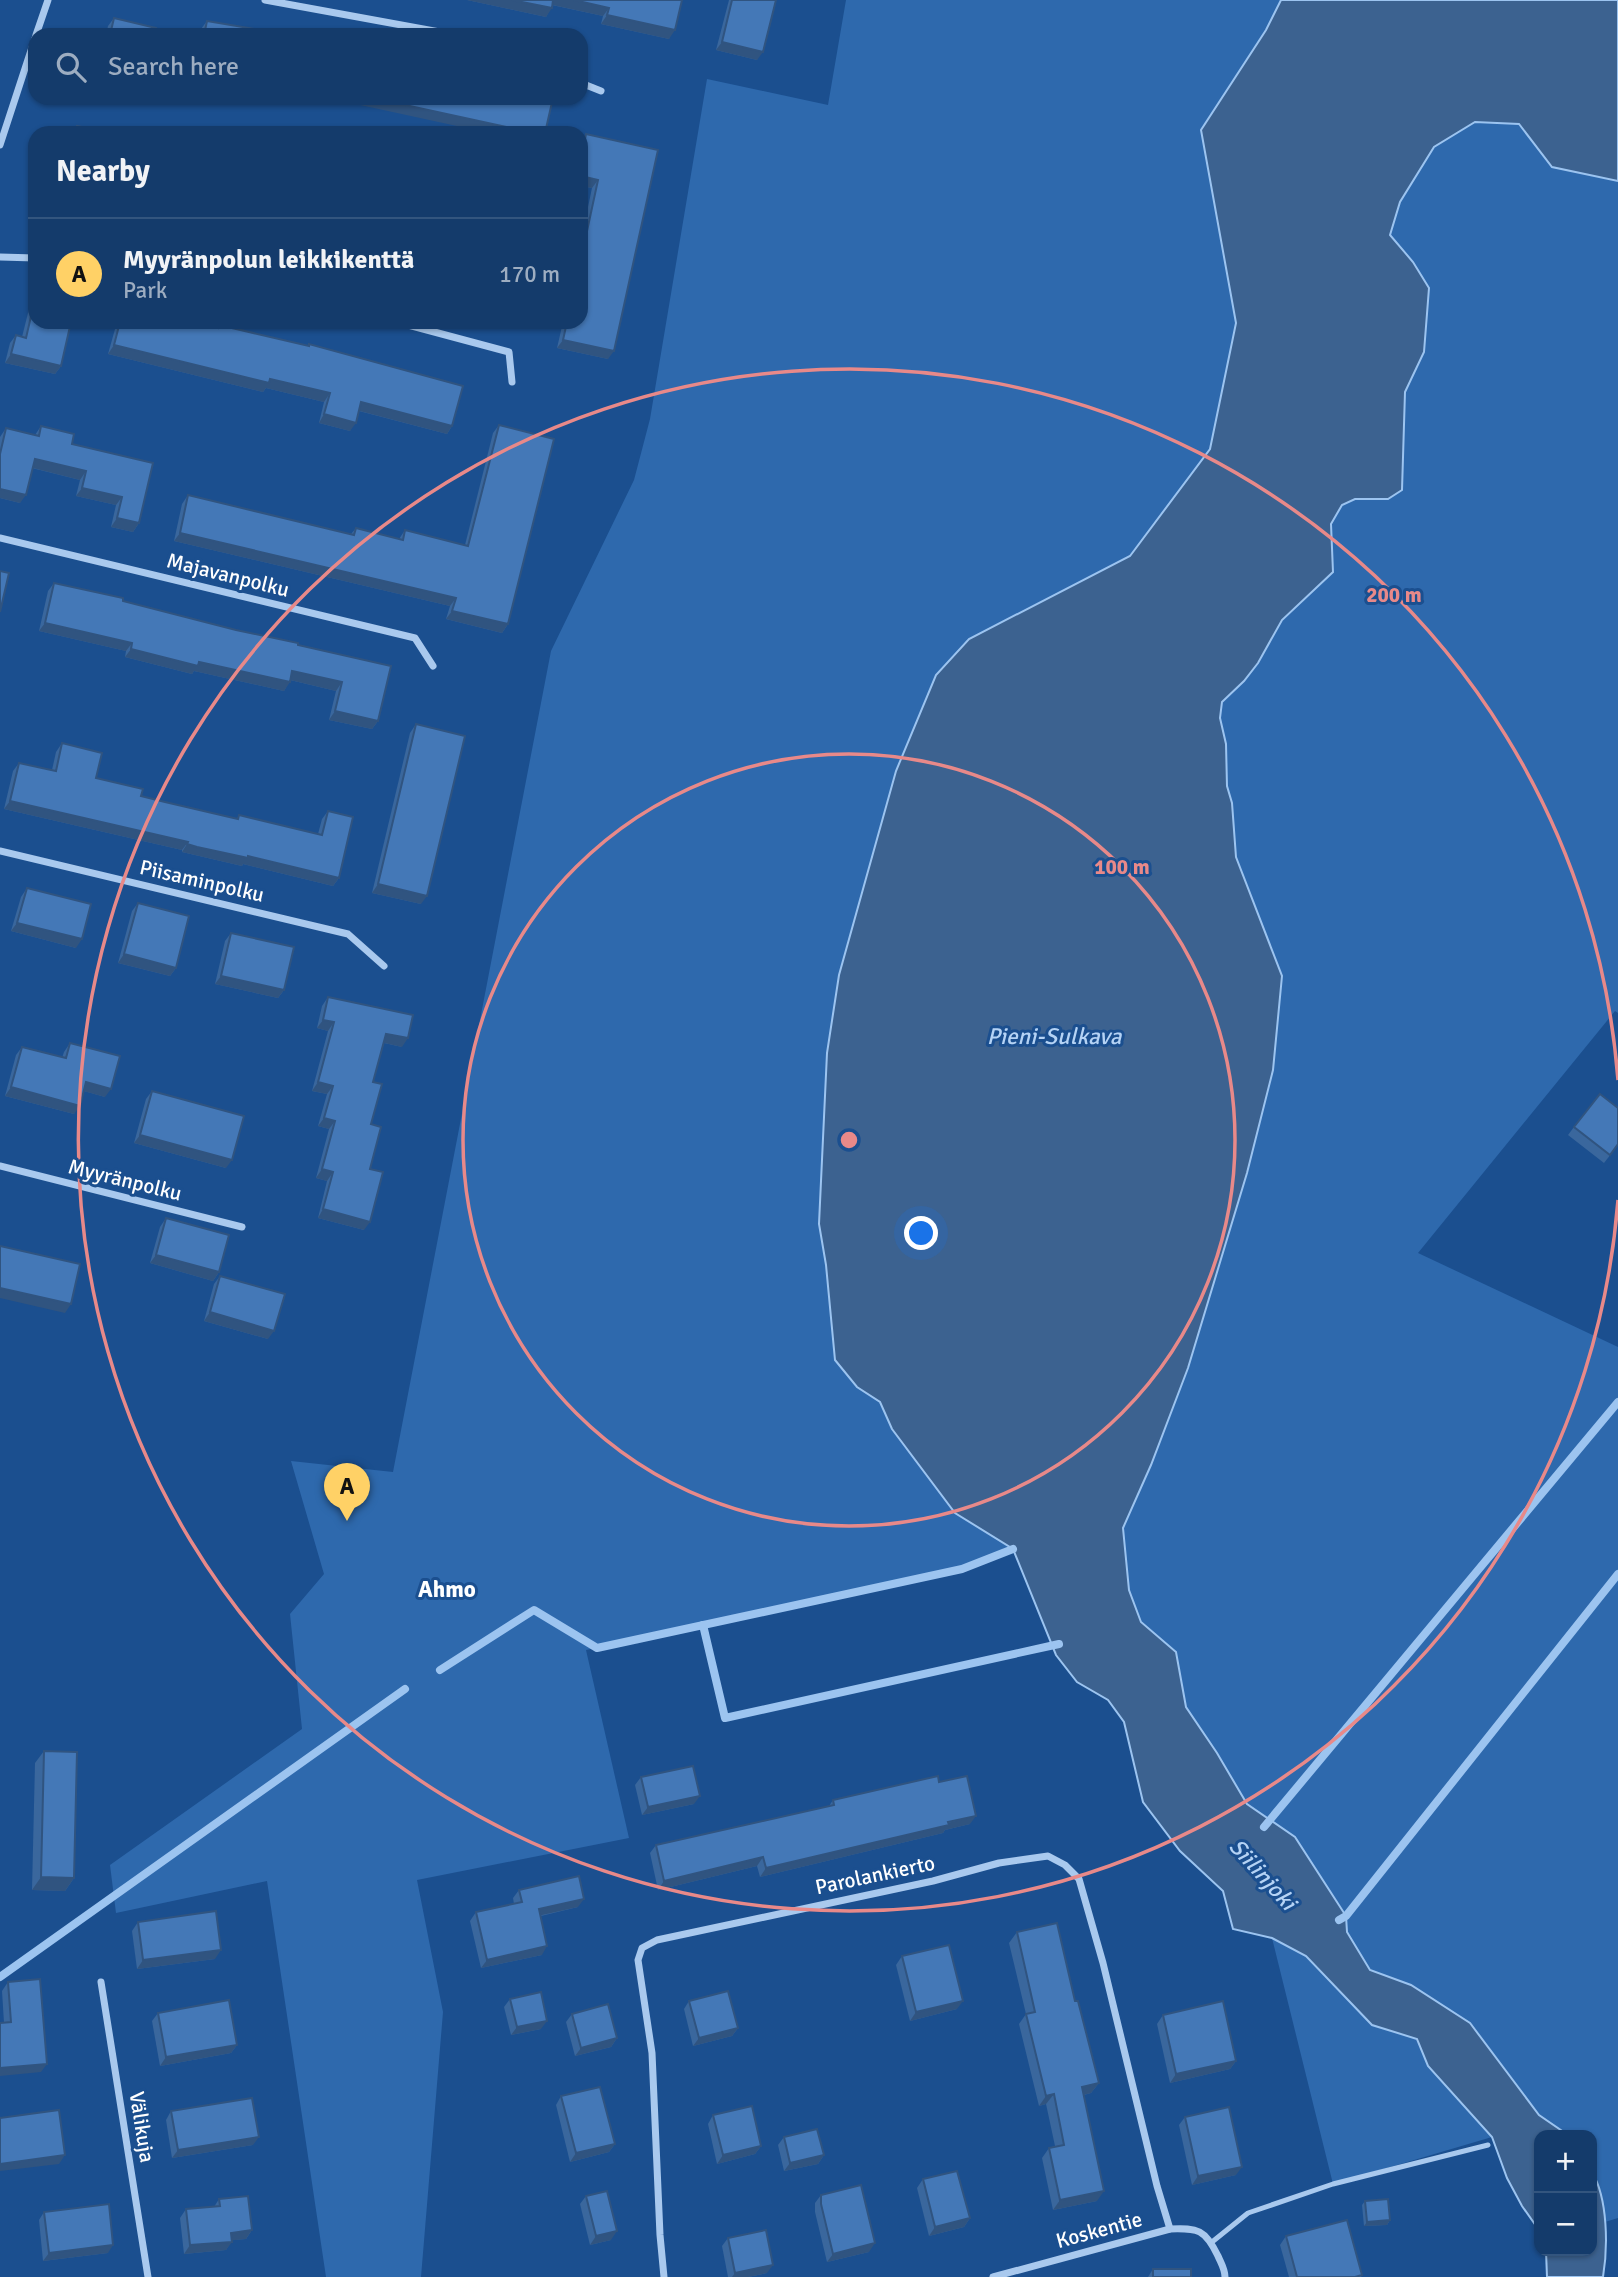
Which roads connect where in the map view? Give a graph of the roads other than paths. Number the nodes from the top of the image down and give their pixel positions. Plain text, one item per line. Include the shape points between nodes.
1 (48, 0) edge
2 (265, 0) edge
3 (39, 28) edge
4 (418, 28) edge
5 (28, 61) edge
6 (588, 86) edge
7 (601, 91) dead end
8 (0, 145) edge
9 (0, 257) edge
10 (28, 258) edge
11 (423, 329) edge
12 (512, 382) dead end
13 (0, 538) edge
14 (433, 666) dead end
15 (0, 851) edge
16 (384, 966) dead end
17 (0, 1166) edge
18 (242, 1227) dead end
19 (101, 1982) dead end
20 (1488, 2145) dead end
21 (1170, 2229) junction
22 (1212, 2242) junction
23 (148, 2277) edge
24 (664, 2277) edge
25 (993, 2277) edge
26 (1225, 2277) edge

1 - 3 street
2 - 4 street
5 - 8 street
6 - 7 street
9 - 10 street
11 - 12 street via 509,352
13 - 14 street, Majavanpolku via 415,638
15 - 16 street, Piisaminpolku via 348,934
17 - 18 street, Myyränpolku
19 - 23 street, Välikuja
20 - 22 lane via 1333,2184 1248,2213
21 - 22 street, Koskentie via 1191,2228
21 - 24 street, Parolankierto via 1079,1879 1048,1856 657,1940 642,1948 638,1960 652,2053
21 - 25 street, Koskentie
22 - 26 street

